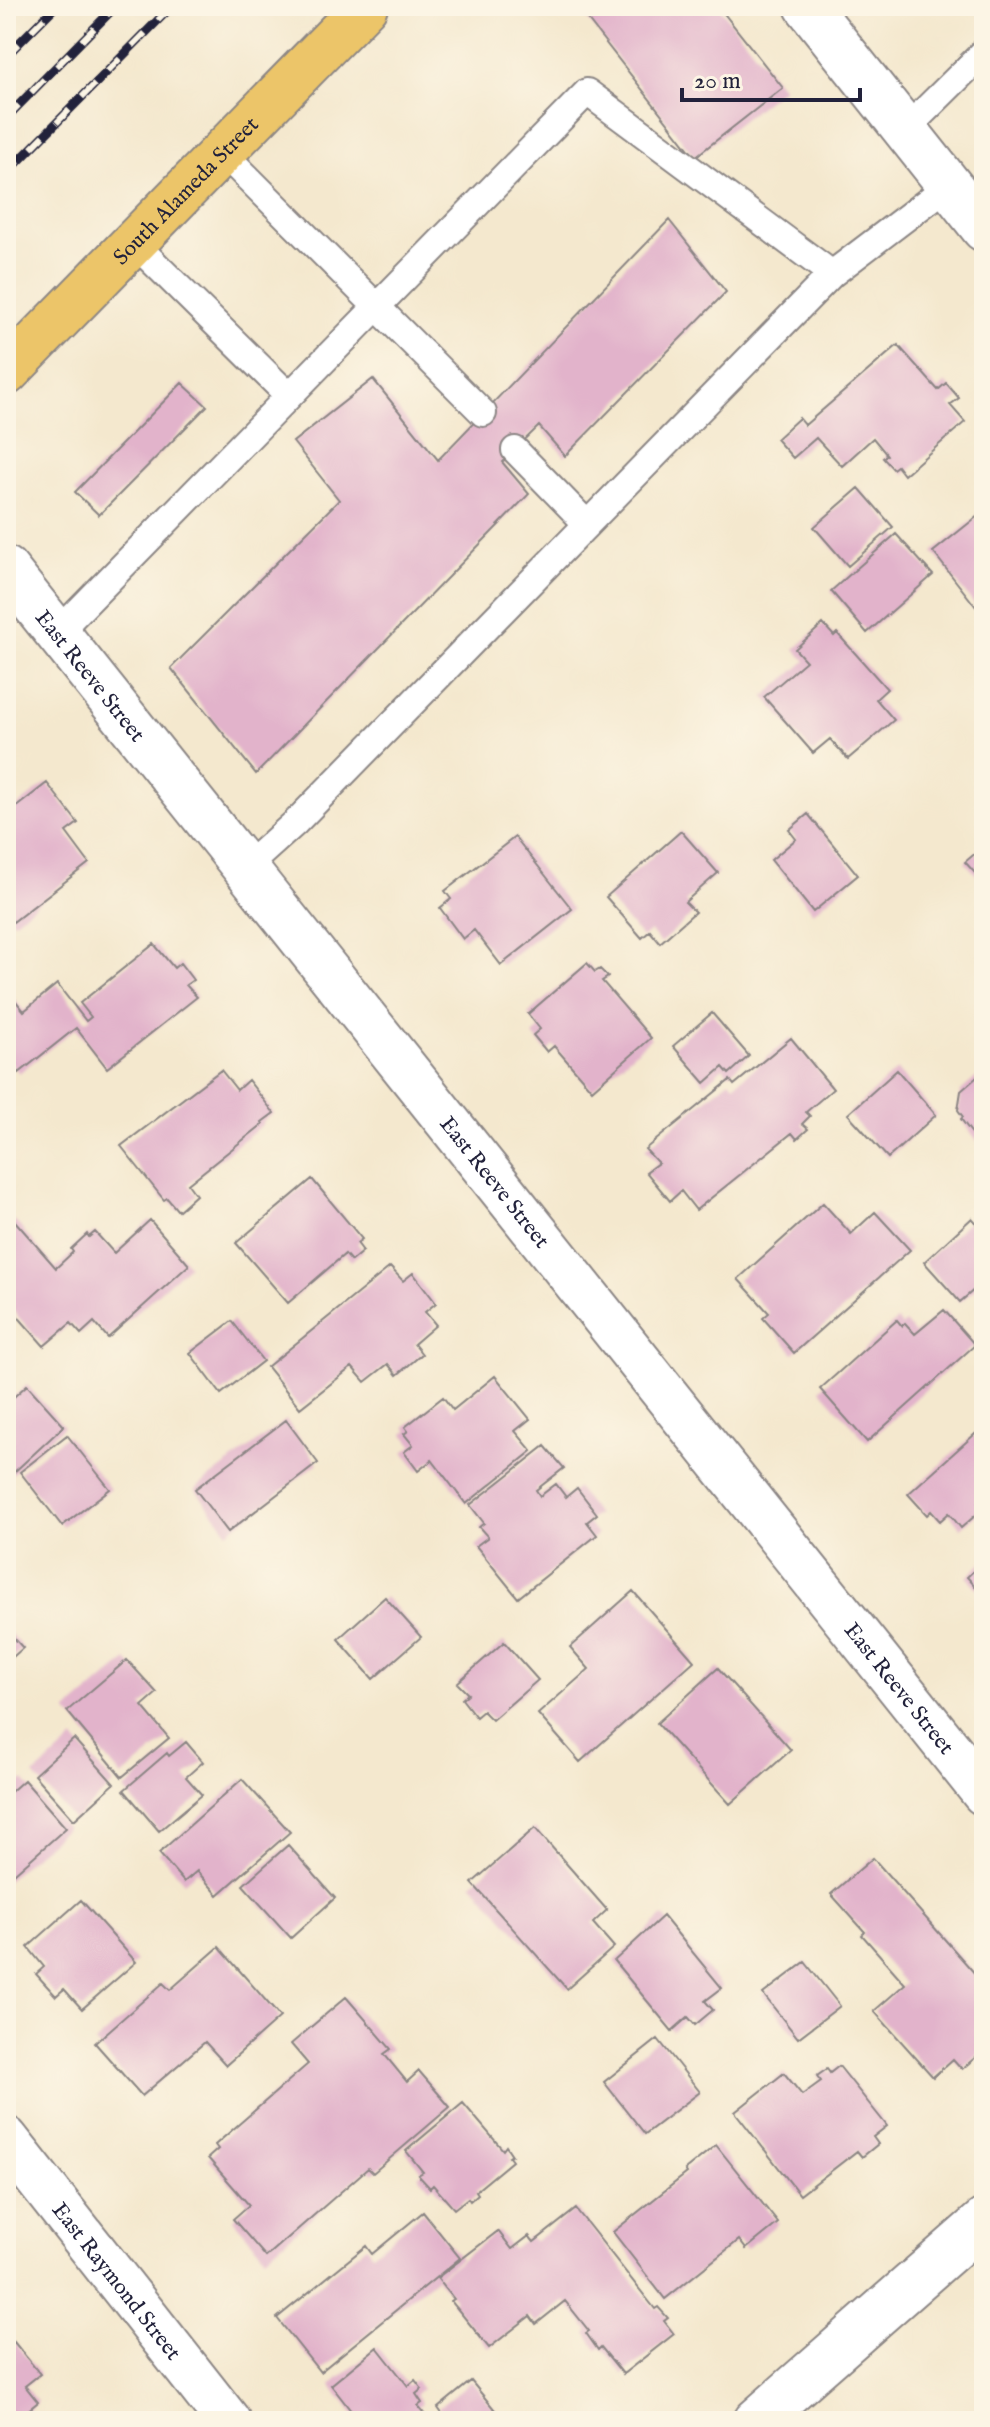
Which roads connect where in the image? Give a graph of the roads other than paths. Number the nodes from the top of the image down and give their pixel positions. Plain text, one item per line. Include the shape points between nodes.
1 (365, 6) edge
2 (807, 6) edge
3 (984, 52) edge
4 (905, 130) junction
5 (222, 152) junction
6 (949, 185) junction
7 (984, 229) edge
8 (133, 242) junction
9 (832, 274) junction
10 (376, 307) junction
11 (6, 373) edge
12 (289, 396) junction
13 (483, 413) dead end
14 (515, 450) dead end
15 (587, 524) junction
16 (6, 569) edge
17 (57, 633) junction
18 (245, 868) junction
19 (984, 1793) edge
20 (6, 2139) edge
21 (984, 2221) edge
22 (228, 2421) edge
23 (756, 2421) edge

1 - 5 main road, South Alameda Street
2 - 4 street
3 - 4 lane
4 - 6 street
5 - 8 main road, South Alameda Street
5 - 10 lane
6 - 7 street
6 - 9 lane
8 - 11 main road, South Alameda Street
8 - 12 lane
9 - 10 lane via 587,92
9 - 15 lane
10 - 12 lane
10 - 13 lane
12 - 17 lane
14 - 15 lane
15 - 18 lane
16 - 17 street, East Reeve Street
17 - 18 street, East Reeve Street
18 - 19 street, East Reeve Street
20 - 22 street, East Raymond Street
21 - 23 street

